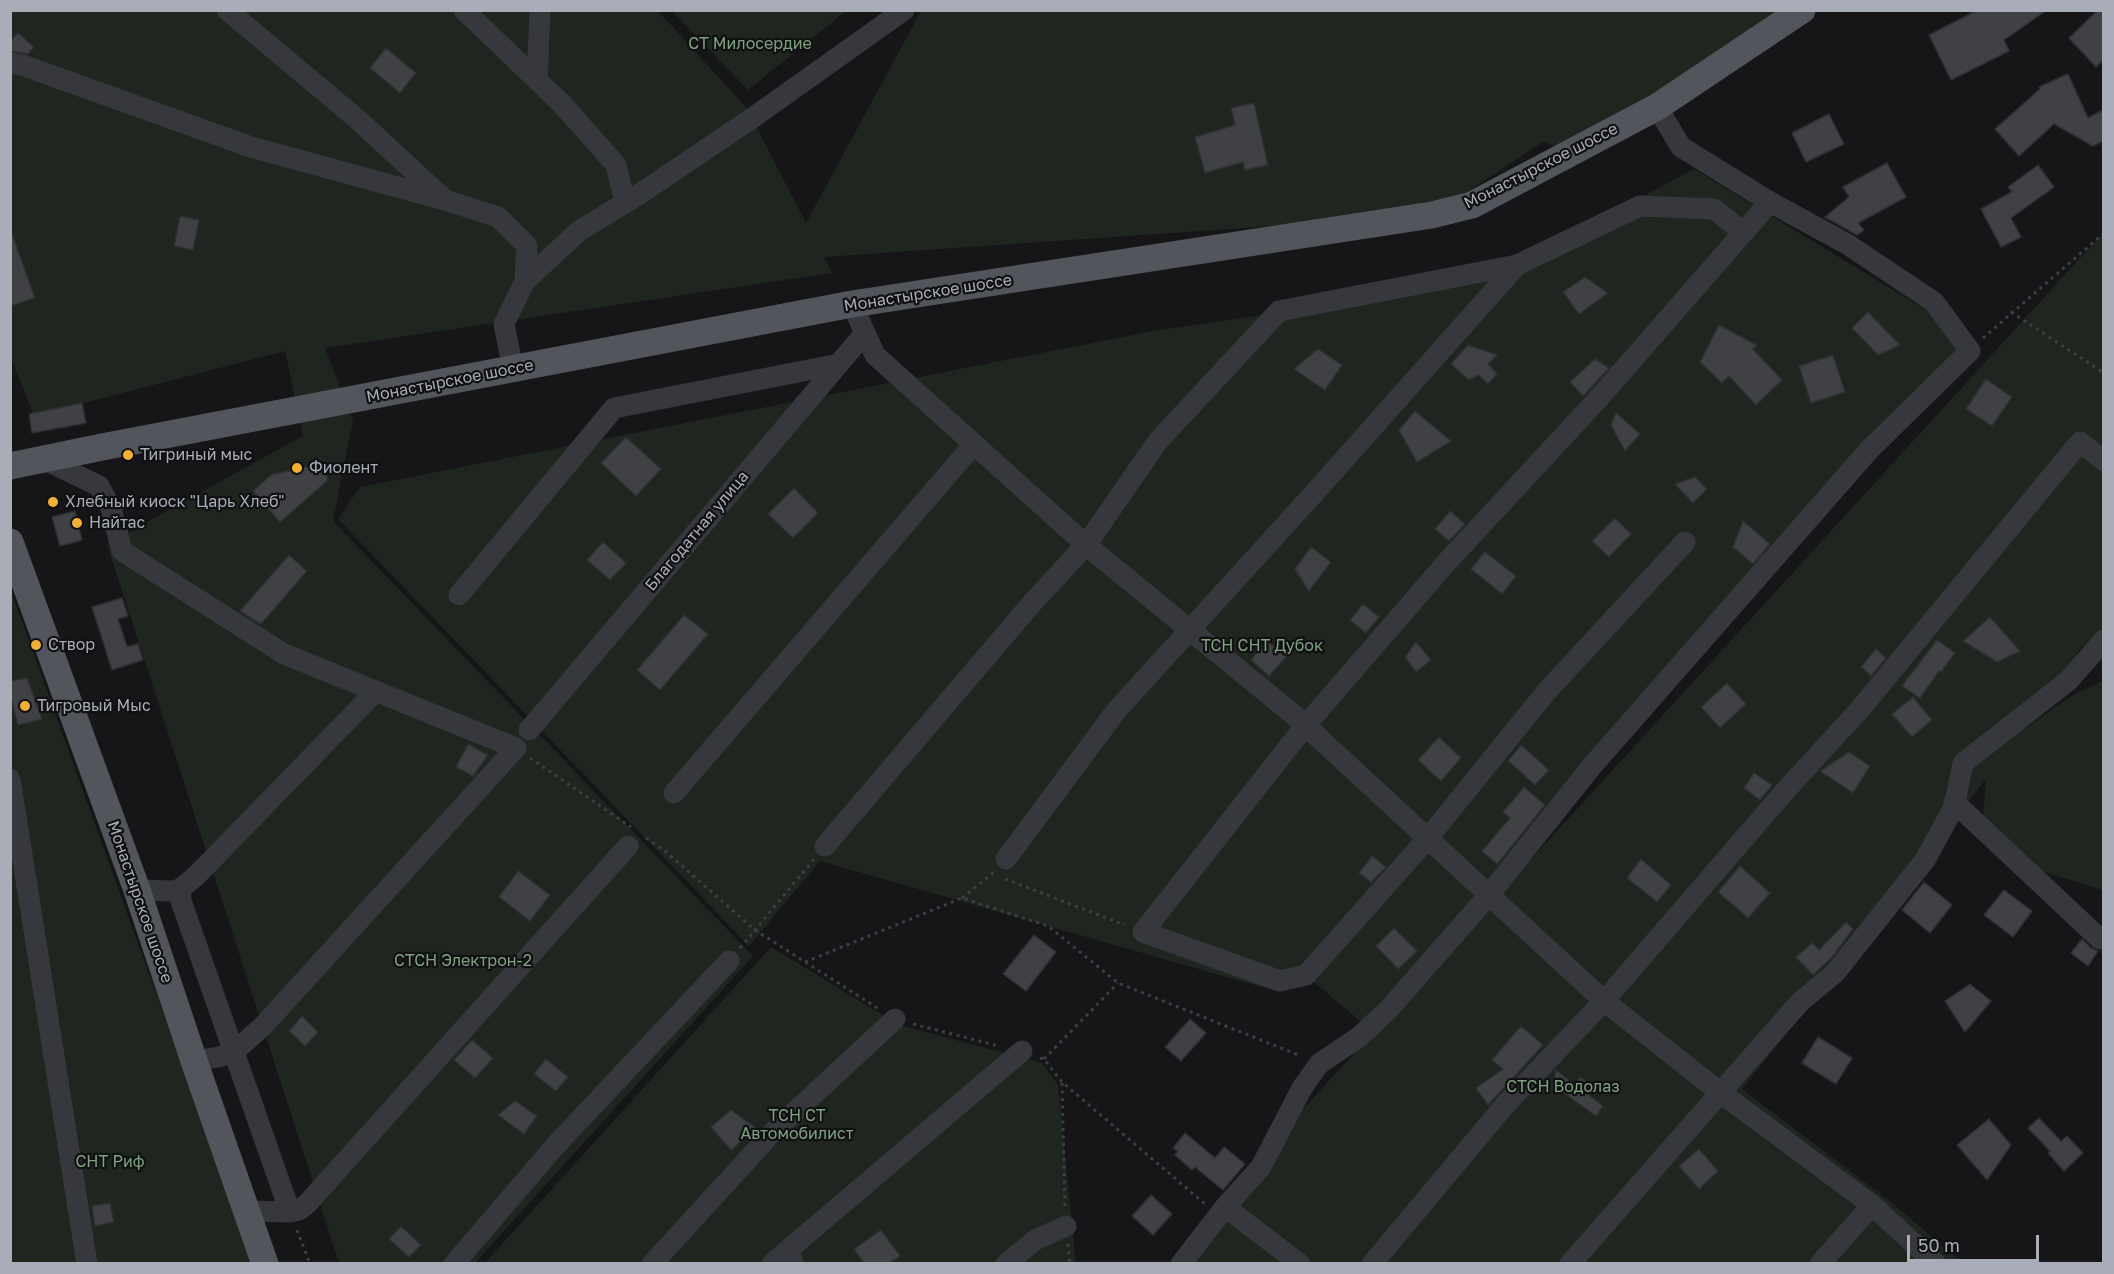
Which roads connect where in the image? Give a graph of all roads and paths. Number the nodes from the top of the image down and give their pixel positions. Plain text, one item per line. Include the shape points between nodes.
1 (227, 10) edge
2 (464, 10) edge
3 (540, 10) edge
4 (904, 10) edge
5 (1802, 10) edge
6 (10, 63) edge
7 (537, 80) junction
8 (1657, 107) junction
9 (445, 200) junction
10 (625, 202) junction
11 (1770, 202) junction
12 (1743, 232) junction
13 (2103, 233) edge
14 (1517, 265) junction
15 (525, 281) junction
16 (852, 304) junction
17 (2011, 312) junction
18 (865, 333) junction
19 (1970, 351) junction
20 (839, 364) junction
21 (513, 369) junction
22 (2103, 373) edge
23 (974, 444) junction
24 (43, 459) junction
25 (2103, 460) edge
26 (10, 466) edge
27 (10, 542) edge
28 (1685, 542) dead end
29 (1086, 545) junction
30 (459, 595) dead end
31 (1190, 630) junction
32 (2103, 640) edge
33 (376, 692) junction
34 (1305, 726) junction
35 (529, 730) dead end
36 (516, 748) junction
37 (10, 779) edge
38 (674, 793) dead end
39 (1954, 802) junction
40 (1428, 838) junction
41 (628, 846) dead end
42 (825, 846) joint
43 (1004, 869) junction
44 (180, 889) junction
45 (137, 890) junction
46 (1488, 896) junction
47 (962, 898) junction
48 (755, 930) junction
49 (1143, 932) junction
50 (2103, 939) edge
51 (729, 961) joint
52 (805, 962) junction
53 (1118, 983) junction
54 (1604, 1001) junction
55 (895, 1019) junction
56 (235, 1051) junction
57 (1022, 1051) junction
58 (1044, 1059) junction
59 (194, 1061) junction
60 (1319, 1064) junction
61 (1062, 1082) junction
62 (1721, 1093) junction
63 (1872, 1205) junction
64 (246, 1211) junction
65 (1221, 1211) junction
66 (290, 1212) junction
67 (1066, 1226) junction
68 (791, 1257) edge
69 (87, 1263) edge
70 (265, 1263) edge
71 (310, 1263) edge
72 (454, 1263) edge
73 (652, 1263) edge
74 (772, 1263) edge
75 (1006, 1263) edge
76 (1070, 1263) edge
77 (1181, 1263) edge
78 (1300, 1263) edge
79 (1372, 1263) edge
80 (1570, 1263) edge
81 (1820, 1263) edge
82 (1936, 1263) edge

1 - 9 street via 356,118
2 - 7 street
3 - 7 street
4 - 10 street via 751,119
5 - 8 main road, Монастырское шоссе
6 - 9 street via 251,147
7 - 10 street via 616,165
8 - 11 street via 1681,147
8 - 16 main road, Монастырское шоссе via 1472,205
9 - 15 street via 498,217 527,246
10 - 15 street via 579,231
11 - 12 street
11 - 19 street via 1847,244 1934,302
12 - 14 street via 1714,209 1640,206
12 - 34 street
13 - 17 path
14 - 29 street via 1279,311 1158,441
14 - 31 street
15 - 21 street via 504,324
16 - 18 street
16 - 21 main road, Монастырское шоссе
17 - 19 path
17 - 22 path
18 - 20 street, Благодатная улица
18 - 23 street via 875,355
19 - 46 street via 1869,450 1592,766
20 - 30 street via 614,408
20 - 35 street, Благодатная улица
21 - 24 main road, Монастырское шоссе
23 - 29 street
23 - 38 street
24 - 26 main road, Монастырское шоссе
24 - 33 street via 99,486 111,508 122,551 284,654
25 - 54 street via 2080,442 1881,685
27 - 45 main road, Монастырское шоссе
28 - 40 street via 1547,691
29 - 31 street
29 - 42 street
31 - 34 street
31 - 43 street via 1116,711
32 - 39 street via 2068,681 1963,763
33 - 36 street
33 - 44 street
34 - 40 street
34 - 49 street
36 - 48 path via 665,851
36 - 56 street via 263,1026
37 - 69 street
39 - 50 street
39 - 62 street via 1925,860 1841,965 1800,1002
40 - 46 street
40 - 49 street via 1306,975 1280,981
41 - 66 street via 307,1204
42 - 48 path
43 - 47 path
43 - 49 path
44 - 45 street
44 - 56 street
45 - 59 main road, Монастырское шоссе
46 - 54 street
46 - 60 street via 1388,1010 1359,1037
47 - 52 path
47 - 53 path via 1048,926
48 - 51 path
48 - 52 path
51 - 72 street via 555,1146
52 - 55 path
53 - 58 path
53 - 60 path
54 - 62 street
54 - 79 street via 1505,1105
55 - 57 path
55 - 73 street via 771,1134
56 - 59 street via 219,1058
56 - 66 street
57 - 58 path
57 - 68 street
58 - 61 path
59 - 64 main road, Монастырское шоссе
60 - 65 street via 1302,1088 1261,1167
61 - 65 path
61 - 67 path
62 - 63 street
62 - 80 street
63 - 81 street
63 - 82 street
64 - 66 street
64 - 70 main road, Монастырское шоссе
65 - 77 street
65 - 78 street
66 - 71 path
67 - 75 street via 1035,1240
67 - 76 path
68 - 74 street

